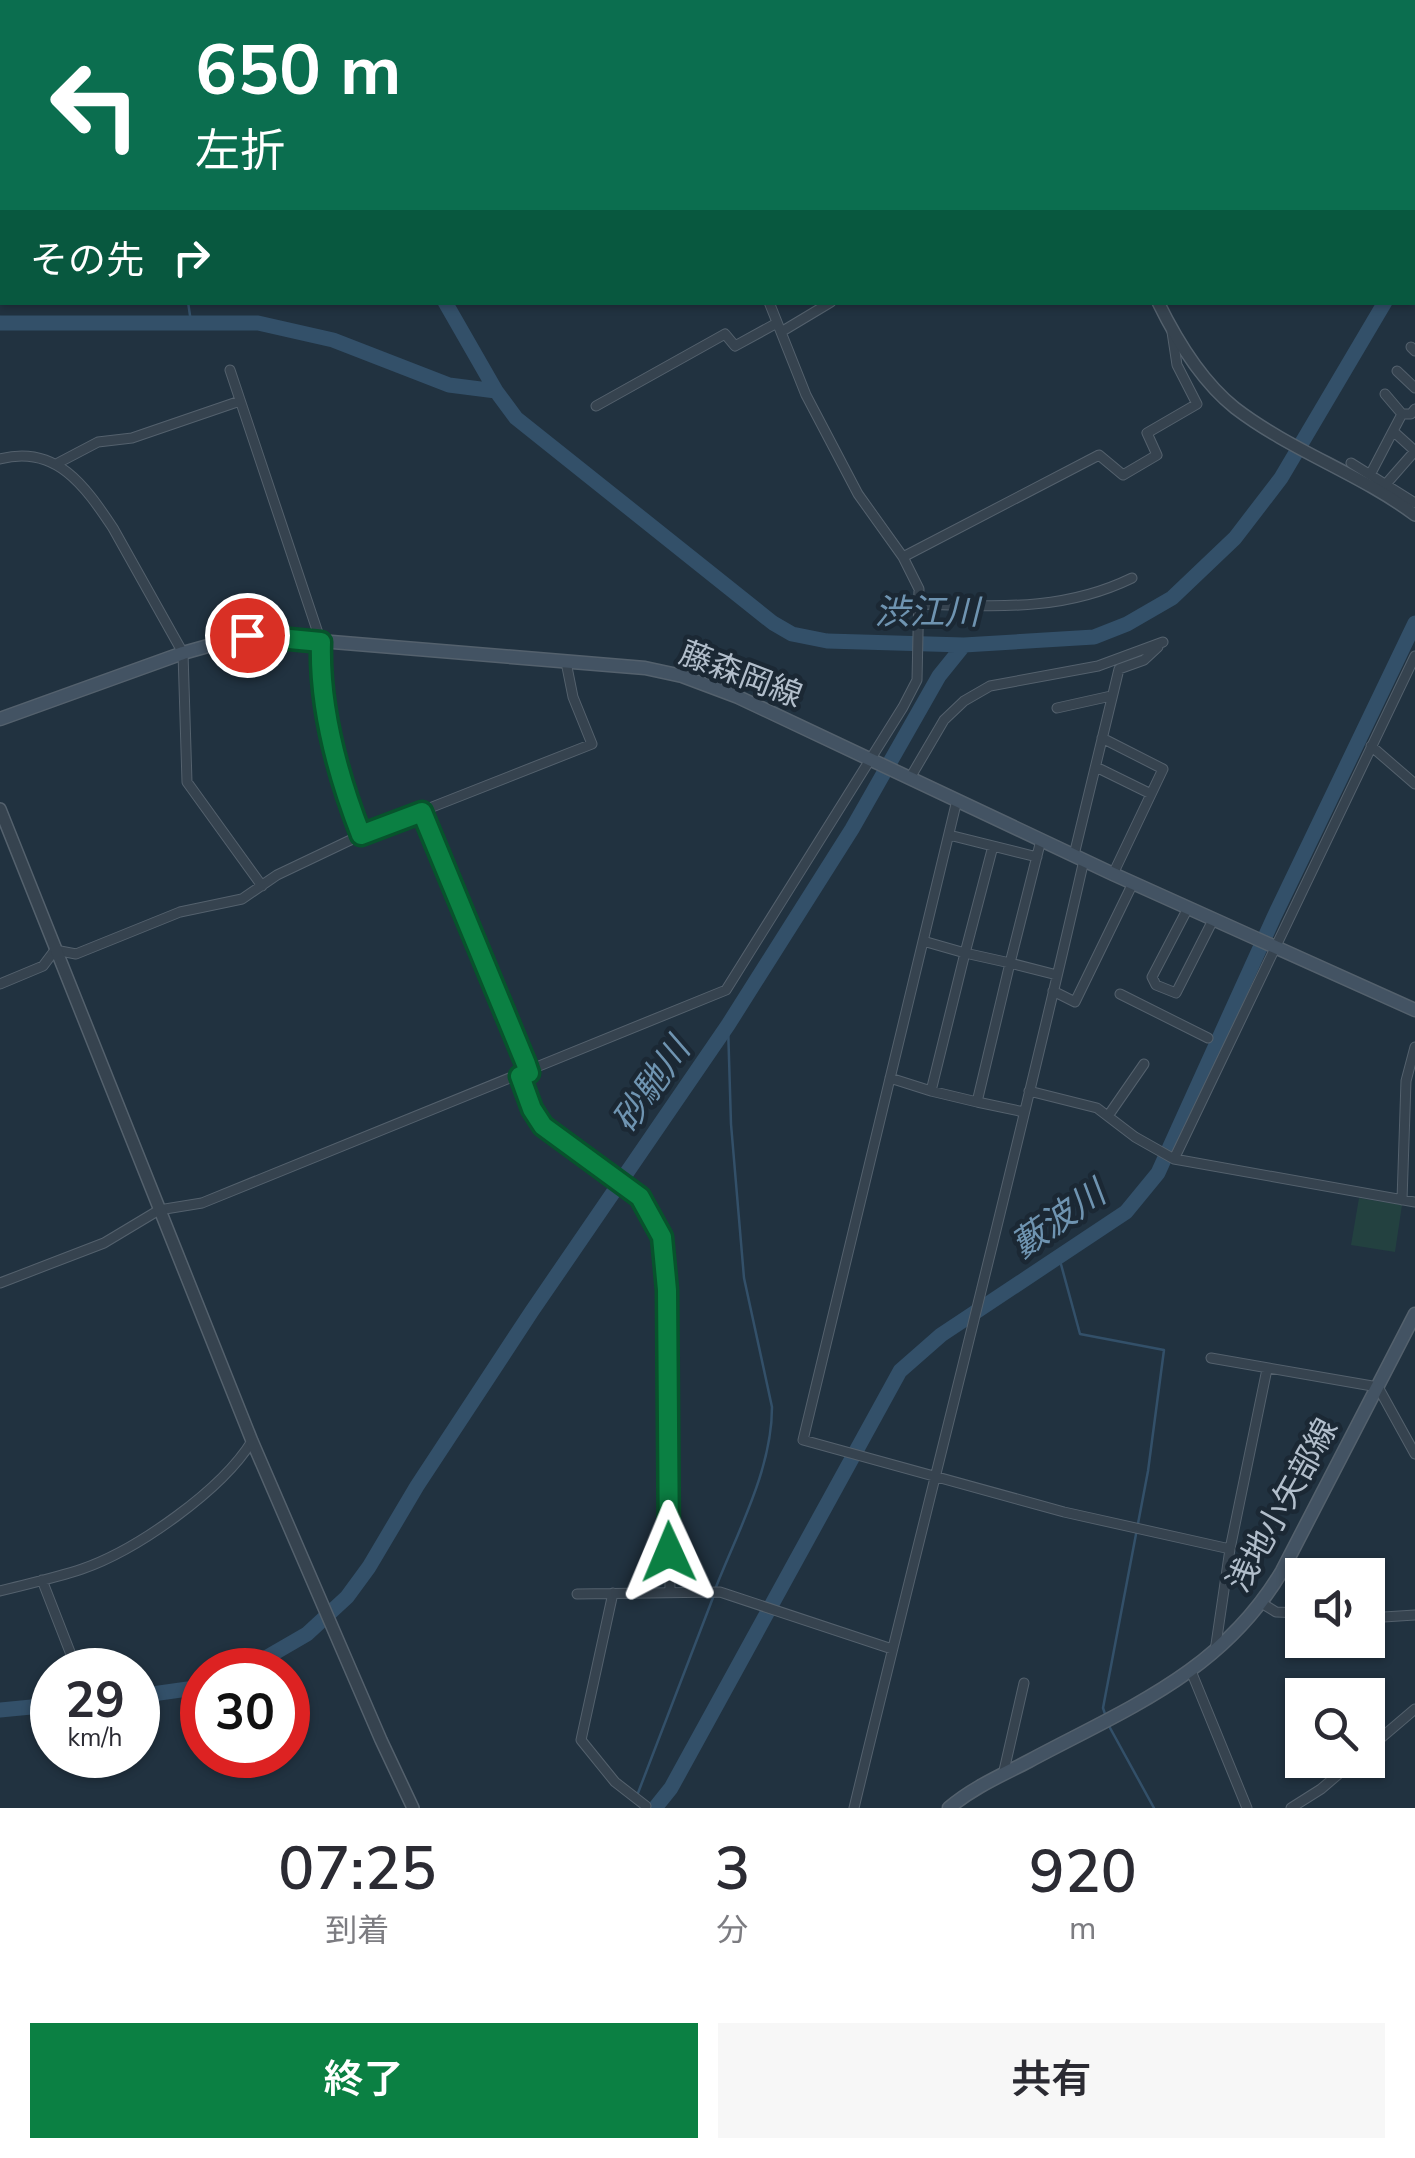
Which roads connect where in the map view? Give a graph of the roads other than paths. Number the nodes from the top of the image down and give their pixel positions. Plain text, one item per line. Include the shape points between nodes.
1 (769, 305) edge
2 (826, 305) edge
3 (1159, 305) edge
4 (779, 328) junction
5 (1172, 332) junction
6 (230, 370) dead end
7 (1397, 370) dead end
8 (1415, 388) edge
9 (1385, 394) dead end
10 (240, 401) junction
11 (596, 406) dead end
12 (1411, 414) edge
13 (1393, 430) junction
14 (1415, 451) edge
15 (0, 459) edge
16 (58, 463) junction
17 (1351, 463) dead end
18 (1370, 474) junction
19 (1386, 484) junction
20 (1415, 488) edge
21 (1410, 500) edge
22 (1415, 516) edge
23 (903, 557) junction
24 (1132, 578) dead end
25 (920, 604) junction
26 (321, 642) junction
27 (184, 653) junction
28 (1415, 656) edge
29 (566, 662) junction
30 (1111, 696) junction
31 (1057, 708) dead end
32 (0, 718) edge
33 (1102, 738) junction
34 (1370, 746) junction
35 (869, 759) junction
36 (1096, 766) junction
37 (910, 778) junction
38 (1415, 784) edge
39 (1152, 794) junction
40 (957, 800) junction
41 (0, 809) edge
42 (422, 812) junction
43 (361, 835) junction
44 (949, 835) junction
45 (1041, 840) junction
46 (993, 846) junction
47 (1037, 858) junction
48 (1079, 858) junction
49 (1113, 874) junction
50 (1133, 883) junction
51 (262, 886) junction
52 (1188, 908) junction
53 (1213, 920) junction
54 (922, 940) junction
55 (1274, 948) junction
56 (55, 950) junction
57 (965, 953) junction
58 (1010, 963) junction
59 (1057, 975) junction
60 (0, 984) edge
61 (1053, 991) junction
62 (1120, 994) dead end
63 (1415, 1010) edge
64 (1208, 1038) dead end
65 (1415, 1047) edge
66 (1144, 1064) dead end
67 (524, 1075) junction
68 (890, 1078) junction
69 (931, 1091) junction
70 (1029, 1091) junction
71 (978, 1102) junction
72 (1024, 1112) junction
73 (1108, 1116) junction
74 (1174, 1160) junction
75 (1402, 1200) junction
76 (1415, 1202) edge
77 (159, 1210) junction
78 (0, 1283) edge
79 (1415, 1314) edge
80 (1211, 1358) dead end
81 (1266, 1369) junction
82 (1378, 1387) junction
83 (252, 1441) junction
84 (1415, 1454) edge
85 (934, 1476) junction
86 (1230, 1549) junction
87 (42, 1580) junction
88 (670, 1591) junction
89 (0, 1592) edge
90 (613, 1593) junction
91 (577, 1594) dead end
92 (1262, 1604) junction
93 (1285, 1612) edge
94 (1415, 1615) edge
95 (1385, 1617) edge
96 (68, 1648) edge
97 (892, 1649) junction
98 (1215, 1654) junction
99 (1191, 1672) junction
100 (1024, 1683) dead end
101 (1415, 1709) edge
102 (1385, 1735) edge
103 (1002, 1775) junction
104 (1334, 1778) edge
105 (646, 1806) edge
106 (413, 1808) edge
107 (854, 1808) edge
108 (950, 1808) edge
109 (1246, 1808) edge
110 (1291, 1808) edge

1 - 4 street
2 - 4 street
3 - 5 street
4 - 11 street via 735,346 726,334
4 - 23 street via 858,494
5 - 22 street via 1233,406
5 - 23 street via 1177,365 1197,404 1147,432 1157,455 1123,476 1099,455
6 - 10 street
7 - 8 street
9 - 12 street
10 - 16 street via 132,438 103,440
10 - 26 street
12 - 13 street
13 - 14 street
13 - 18 street
14 - 19 street
15 - 16 street via 24,454
16 - 27 street via 100,508
17 - 18 street
18 - 19 street
19 - 21 street
20 - 21 street
23 - 25 street
24 - 25 street via 1056,604
25 - 35 street via 917,680
26 - 27 main road, 藤森岡線 via 247,635
26 - 29 main road, 藤森岡線
26 - 43 street via 334,751
27 - 32 main road, 藤森岡線
27 - 51 street via 187,782
28 - 34 street
29 - 35 main road, 藤森岡線 via 682,676
29 - 42 street via 592,744
30 - 31 street
30 - 33 street
30 - 37 street via 1119,669 1144,660 1163,642 1098,666 990,686 944,720
33 - 36 street
33 - 39 street via 1163,769
34 - 38 street
34 - 55 street
35 - 37 main road, 藤森岡線
35 - 67 street via 726,990
36 - 39 street
36 - 48 street
37 - 40 main road, 藤森岡線
39 - 49 street
40 - 44 street
40 - 45 main road, 藤森岡線
41 - 56 street
42 - 43 street
42 - 67 street
43 - 51 street
44 - 46 street
44 - 54 street
45 - 47 street
45 - 48 main road, 藤森岡線
46 - 47 street
46 - 57 street
47 - 58 street
48 - 49 main road, 藤森岡線
48 - 59 street
49 - 50 main road, 藤森岡線
50 - 52 main road, 藤森岡線
50 - 61 street via 1075,1002
51 - 56 street via 242,900 180,912 76,954
52 - 53 main road, 藤森岡線
52 - 53 street via 1152,977 1156,985 1176,993
53 - 55 main road, 藤森岡線
54 - 57 street
54 - 68 street
55 - 63 main road, 藤森岡線
55 - 74 street
56 - 60 street via 43,966
56 - 77 street
57 - 58 street
57 - 69 street
58 - 59 street
58 - 71 street
59 - 61 street
61 - 70 street
62 - 64 street
65 - 75 street via 1406,1081
66 - 73 street
67 - 77 street via 202,1203
67 - 88 street via 543,1126 640,1197 662,1237
68 - 69 street
68 - 85 street via 803,1440
69 - 71 street
70 - 72 street
70 - 73 street via 1083,1102
71 - 72 street
72 - 85 street
73 - 74 street
74 - 75 street
75 - 76 street
77 - 78 street via 104,1243
77 - 83 street
79 - 82 main road, 浅地小矢部線
80 - 81 street
81 - 82 street
81 - 86 street
82 - 84 street
82 - 92 main road, 浅地小矢部線
83 - 87 street via 235,1468 171,1519 107,1558
83 - 106 street
85 - 86 street
85 - 97 street
86 - 98 street
87 - 89 street
87 - 96 street
88 - 90 street
88 - 97 street via 720,1592
90 - 91 street
90 - 105 street via 580,1740
92 - 93 street
92 - 98 main road, 浅地小矢部線
94 - 95 street
97 - 107 street
98 - 99 main road, 浅地小矢部線
99 - 103 main road, 浅地小矢部線
99 - 109 street
100 - 103 street
101 - 102 street
103 - 108 main road, 浅地小矢部線
104 - 110 street

